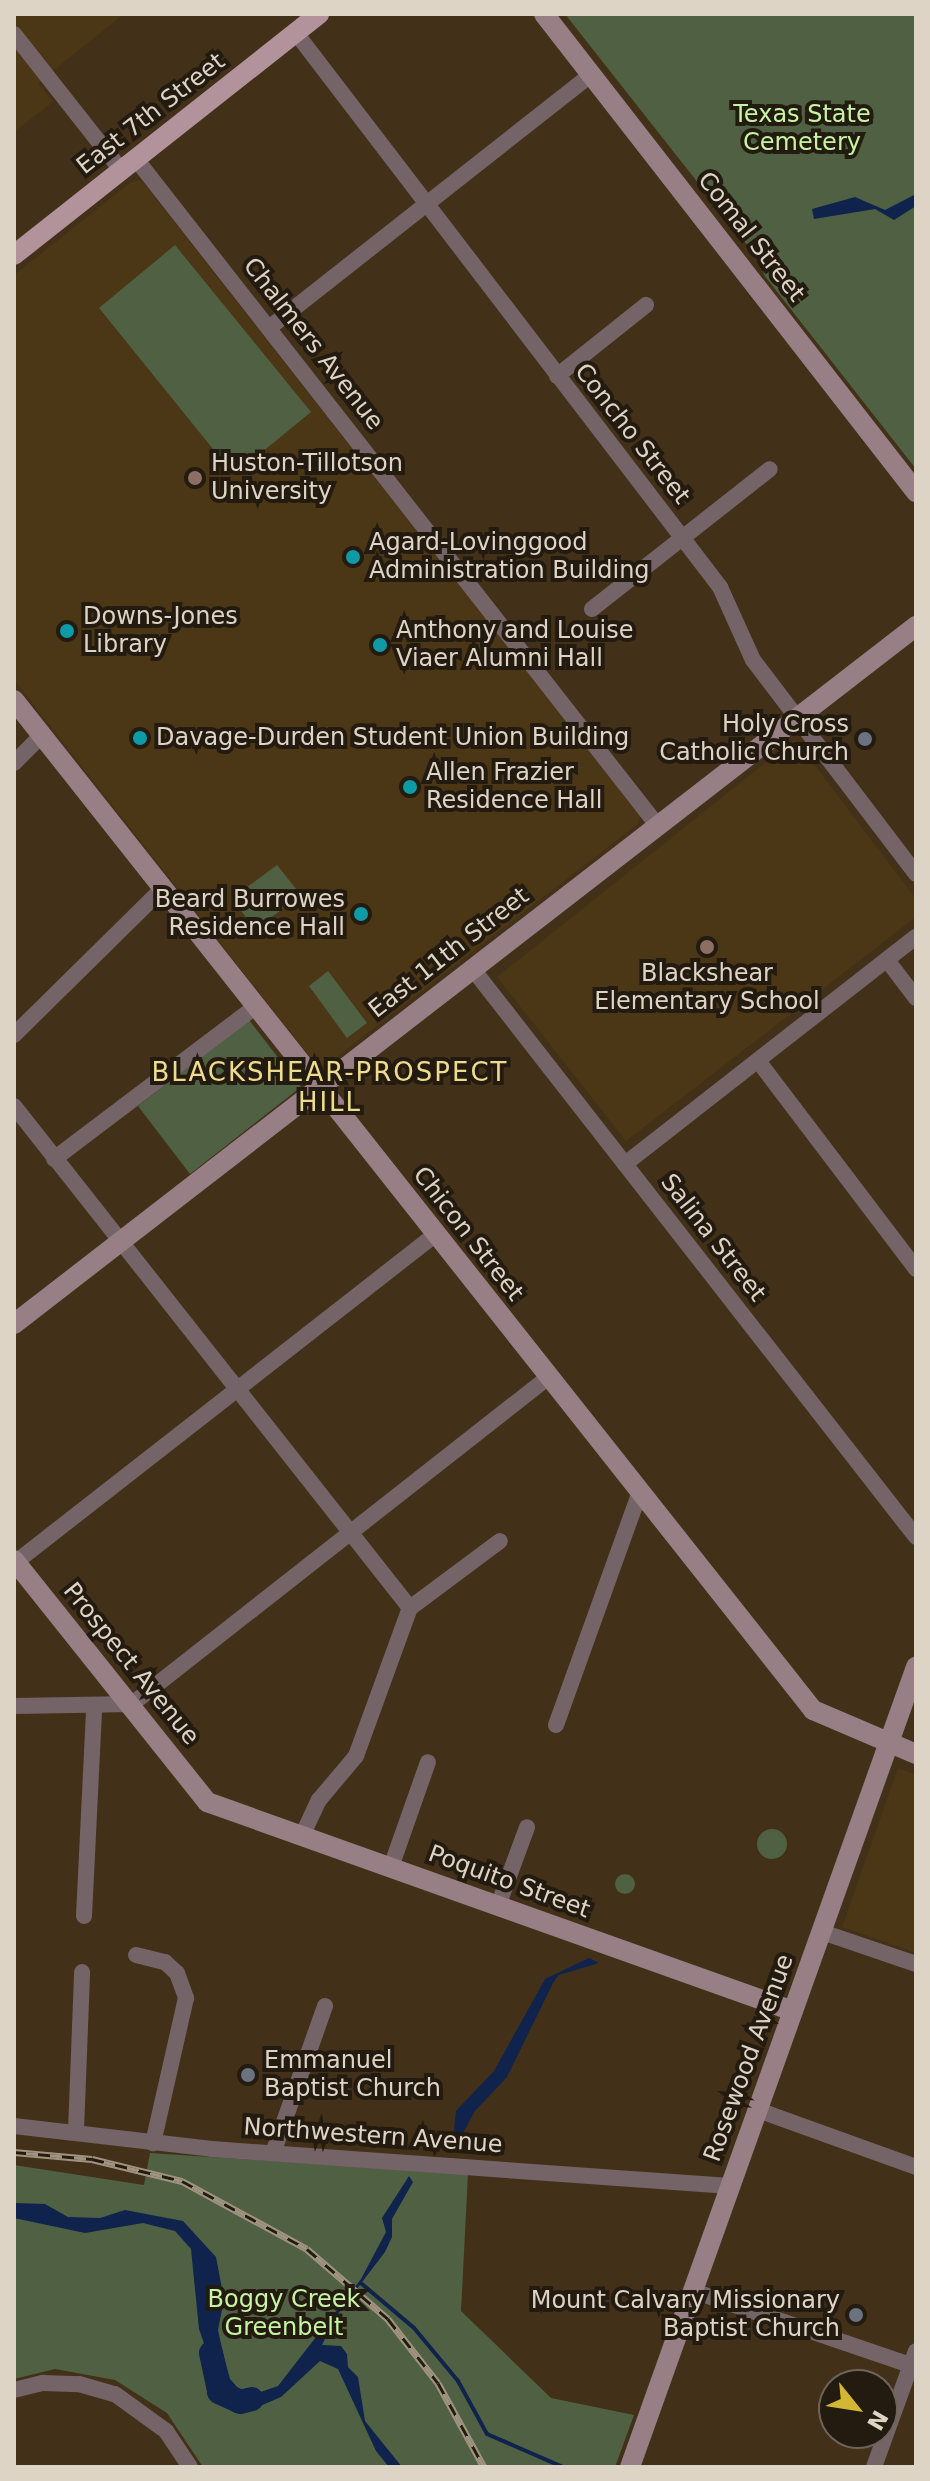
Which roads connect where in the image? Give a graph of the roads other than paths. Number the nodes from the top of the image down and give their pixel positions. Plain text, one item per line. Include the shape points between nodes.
1 (319, 14) edge
2 (544, 14) edge
3 (296, 33) junction
4 (14, 34) edge
5 (591, 75) junction
6 (129, 164) junction
7 (424, 206) junction
8 (14, 255) edge
9 (646, 305) dead end
10 (269, 328) junction
11 (557, 376) junction
12 (770, 469) dead end
13 (916, 492) edge
14 (682, 538) junction
15 (592, 609) dead end
16 (916, 626) edge
17 (14, 700) edge
18 (796, 718) junction
19 (41, 736) junction
20 (14, 763) edge
21 (657, 825) junction
22 (916, 874) edge
23 (162, 889) junction
24 (916, 937) edge
25 (887, 960) junction
26 (472, 968) junction
27 (916, 998) edge
28 (255, 1007) junction
29 (14, 1035) edge
30 (759, 1062) junction
31 (319, 1087) junction
32 (14, 1106) edge
33 (54, 1159) junction
34 (625, 1164) junction
35 (436, 1234) junction
36 (121, 1241) junction
37 (916, 1269) edge
38 (14, 1324) edge
39 (546, 1379) junction
40 (238, 1389) junction
41 (639, 1494) junction
42 (356, 1534) junction
43 (916, 1537) edge
44 (500, 1541) dead end
45 (15, 1561) edge
46 (410, 1608) junction
47 (916, 1667) edge
48 (132, 1704) junction
49 (14, 1706) edge
50 (94, 1708) junction
51 (556, 1725) dead end
52 (888, 1745) junction
53 (916, 1754) edge
54 (428, 1762) dead end
55 (207, 1802) joint
56 (527, 1827) dead end
57 (302, 1836) junction
58 (391, 1867) junction
59 (498, 1906) junction
60 (84, 1916) dead end
61 (822, 1932) junction
62 (136, 1955) dead end
63 (916, 1964) edge
64 (82, 1972) dead end
65 (325, 2006) dead end
66 (793, 2011) junction
67 (758, 2110) junction
68 (14, 2126) edge
69 (76, 2131) junction
70 (153, 2143) junction
71 (273, 2153) junction
72 (916, 2167) edge
73 (730, 2186) junction
74 (693, 2291) junction
75 (914, 2361) edge
76 (14, 2390) edge
77 (190, 2467) edge
78 (630, 2467) edge
79 (874, 2467) edge

1 - 3 main road, East 7th Street
2 - 5 street, Comal Street
3 - 6 main road, East 7th Street
3 - 7 street, Concho Street
4 - 6 street, Chalmers Avenue
5 - 7 street
5 - 13 street, Comal Street
6 - 8 main road, East 7th Street
6 - 10 street, Chalmers Avenue
7 - 10 street
7 - 11 street, Concho Street
9 - 11 street
10 - 21 street, Chalmers Avenue
11 - 14 street, Concho Street
12 - 14 street
14 - 15 street
14 - 18 street, Concho Street via 720,587 753,660
16 - 18 street, East 11th Street
17 - 19 street, Chicon Street
18 - 21 street, East 11th Street
18 - 22 street, Concho Street
19 - 20 street
19 - 23 street, Chicon Street
21 - 26 street, East 11th Street
23 - 28 street, Chicon Street
23 - 29 street
24 - 25 street
25 - 27 street
25 - 30 street
26 - 31 street, East 11th Street
26 - 34 street, Salina Street
28 - 31 street, Chicon Street
28 - 33 street
30 - 34 street
30 - 37 street
31 - 35 street, Chicon Street
31 - 36 street, East 11th Street
32 - 33 street
33 - 36 street
34 - 43 street, Salina Street
35 - 39 street, Chicon Street
35 - 40 street
36 - 38 street, East 11th Street
36 - 40 street
39 - 41 street, Chicon Street
39 - 42 street
40 - 42 street
40 - 45 street
41 - 51 street
41 - 52 street, Chicon Street via 813,1710
42 - 46 street
42 - 48 street
44 - 46 street
45 - 48 street, Prospect Avenue
46 - 57 street via 356,1756 319,1800
47 - 52 street, Rosewood Avenue
48 - 50 street
48 - 55 street, Prospect Avenue
49 - 50 street
50 - 60 street
52 - 53 street, Chicon Street
52 - 61 street, Rosewood Avenue
54 - 58 street
55 - 57 street, Poquito Street
56 - 59 street
57 - 58 street, Poquito Street
58 - 59 street, Poquito Street
59 - 66 street, Poquito Street
61 - 63 street
61 - 66 street, Rosewood Avenue
62 - 70 street via 165,1962 177,1973 186,1998
64 - 69 street
65 - 71 street
66 - 67 street, Rosewood Avenue
67 - 72 street
67 - 73 street, Rosewood Avenue
68 - 69 street, Northwestern Avenue
69 - 70 street, Northwestern Avenue
70 - 71 street, Northwestern Avenue
71 - 73 street, Northwestern Avenue
73 - 74 street, Rosewood Avenue
74 - 75 street
74 - 78 street, Rosewood Avenue
75 - 79 street
76 - 77 street via 43,2383 79,2384 115,2394 166,2431

